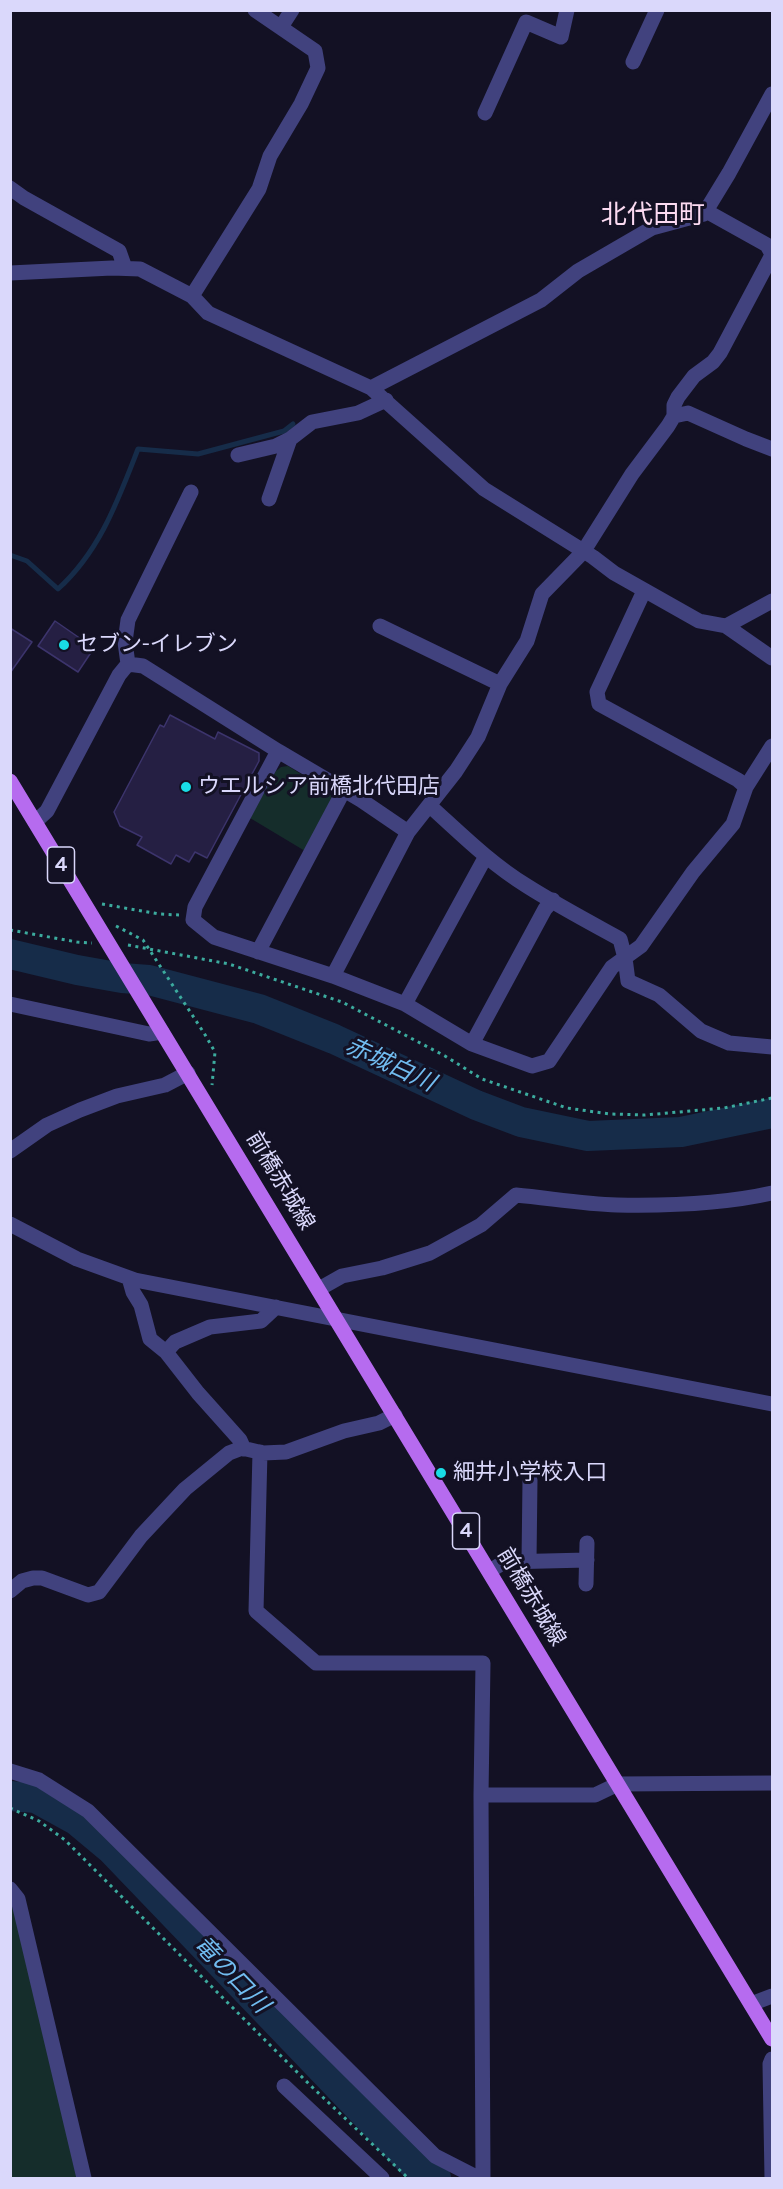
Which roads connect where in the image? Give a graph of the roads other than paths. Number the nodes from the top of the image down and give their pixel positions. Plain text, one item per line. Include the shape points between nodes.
1 (255, 10) edge
2 (292, 10) edge
3 (567, 10) edge
4 (657, 10) edge
5 (281, 27) junction
6 (633, 62) dead end
7 (772, 94) edge
8 (485, 113) dead end
9 (11, 188) edge
10 (706, 211) junction
11 (772, 255) edge
12 (125, 268) junction
13 (10, 273) edge
14 (192, 296) junction
15 (371, 388) junction
16 (386, 400) junction
17 (674, 416) junction
18 (290, 439) junction
19 (772, 449) edge
20 (238, 455) dead end
21 (191, 492) dead end
22 (269, 499) dead end
23 (583, 552) junction
24 (644, 591) junction
25 (772, 600) edge
26 (380, 626) dead end
27 (726, 626) junction
28 (772, 658) edge
29 (123, 669) junction
30 (500, 684) junction
31 (772, 746) edge
32 (278, 751) junction
33 (10, 781) edge
34 (746, 787) junction
35 (344, 790) junction
36 (430, 806) junction
37 (35, 822) junction
38 (408, 832) junction
39 (486, 856) junction
40 (553, 900) junction
41 (258, 951) junction
42 (625, 958) junction
43 (333, 976) junction
44 (10, 1004) edge
45 (405, 1004) junction
46 (160, 1028) junction
47 (472, 1044) junction
48 (772, 1047) edge
49 (188, 1073) junction
50 (10, 1151) edge
51 (772, 1193) edge
52 (10, 1224) edge
53 (129, 1278) junction
54 (319, 1289) junction
55 (276, 1307) junction
56 (337, 1319) junction
57 (166, 1352) junction
58 (772, 1404) edge
59 (395, 1414) junction
60 (244, 1449) junction
61 (260, 1452) junction
62 (530, 1480) dead end
63 (587, 1543) dead end
64 (587, 1560) junction
65 (529, 1561) junction
66 (490, 1571) junction
67 (586, 1584) dead end
68 (10, 1591) edge
69 (10, 1771) edge
70 (772, 1783) edge
71 (618, 1784) junction
72 (481, 1795) junction
73 (10, 1889) edge
74 (772, 1996) edge
75 (751, 2004) junction
76 (772, 2039) edge
77 (772, 2059) edge
78 (284, 2086) dead end
79 (84, 2178) edge
80 (382, 2178) edge
81 (478, 2178) edge
82 (483, 2178) edge
83 (772, 2178) edge

1 - 5 street
2 - 5 street
3 - 8 street via 561,37 526,22
4 - 6 street
5 - 14 street via 315,51 318,68 270,156 259,189
7 - 10 street
9 - 12 street via 119,251
10 - 11 street via 767,245
10 - 15 street via 652,228 578,271 541,300
11 - 17 street via 720,353 678,397
12 - 13 street
12 - 14 street via 140,268
14 - 15 street via 208,313
15 - 16 street
16 - 18 street via 358,413 312,422
16 - 23 street via 484,489
17 - 19 street via 688,412
17 - 23 street
18 - 20 street
18 - 22 street
21 - 29 street via 128,620
23 - 24 street
23 - 30 street via 542,594 527,641
24 - 27 street via 699,621
24 - 34 street via 597,692 599,704
25 - 27 street
26 - 30 street
27 - 28 street
29 - 32 street via 143,666
29 - 37 street via 47,811
30 - 36 street via 478,737
31 - 34 street
32 - 35 street
32 - 41 street via 192,916 196,924 214,937
33 - 37 main road, 4
34 - 42 street via 734,824 693,872 641,946
35 - 38 street
35 - 41 street
36 - 38 street
36 - 39 street
37 - 46 main road, 4
38 - 43 street
39 - 40 street
39 - 45 street
40 - 42 street via 620,939
40 - 47 street
41 - 43 street
42 - 47 street via 612,967 549,1061 532,1066
42 - 48 street via 628,981 659,995 701,1031 729,1043
43 - 45 street
44 - 46 street via 149,1034
45 - 47 street
46 - 49 main road, 前橋赤城線 / 4
49 - 50 street via 165,1085 80,1110 47,1125
49 - 54 main road, 前橋赤城線 / 4
51 - 54 street via 709,1201 616,1205 516,1195 481,1225 430,1253 342,1276
52 - 53 street via 77,1259
53 - 55 street
53 - 57 street via 150,1339
54 - 56 main road, 前橋赤城線 / 4
55 - 56 street
55 - 57 street via 261,1320 210,1327 175,1342
56 - 58 street
56 - 59 main road, 前橋赤城線 / 4
57 - 60 street
59 - 61 street via 379,1423 286,1452
59 - 66 main road, 前橋赤城線 / 4
60 - 61 street
60 - 68 street via 229,1453 185,1489 141,1536 99,1592 88,1595 42,1578 22,1581
61 - 72 street via 256,1611 316,1663 483,1663
62 - 65 street
63 - 64 street
64 - 65 street
64 - 67 street
65 - 66 street via 504,1562
66 - 71 main road, 前橋赤城線 / 4
69 - 81 street via 39,1780 88,1811 435,2156
70 - 71 street
71 - 72 street via 595,1795
71 - 75 main road, 前橋赤城線 / 4
72 - 82 street
73 - 79 street via 18,1899
74 - 75 street
75 - 76 main road, 前橋赤城線 / 4
77 - 83 street
78 - 80 street

